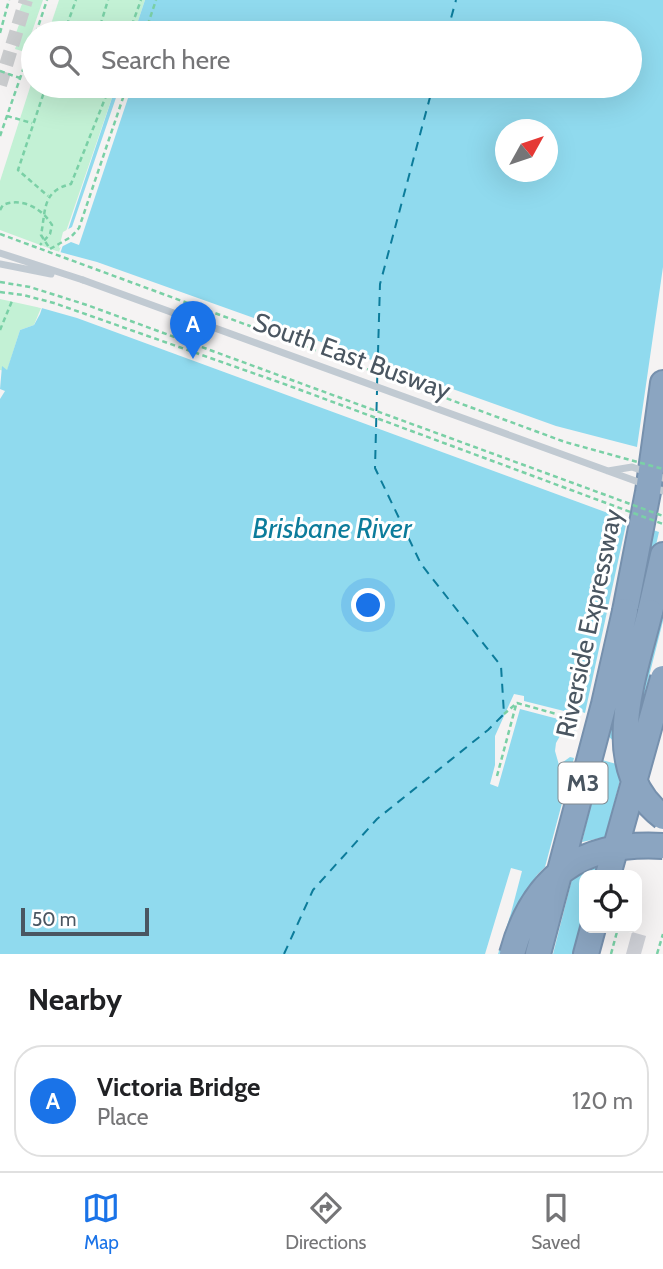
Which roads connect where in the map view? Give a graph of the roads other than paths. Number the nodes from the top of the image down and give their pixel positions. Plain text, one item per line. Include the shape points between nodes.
1 (0, 253) edge
2 (0, 264) edge
3 (83, 280) junction
4 (663, 383) edge
5 (607, 471) junction
6 (663, 478) edge
7 (663, 491) edge
8 (663, 555) edge
9 (663, 678) edge
10 (663, 817) edge
11 (663, 846) edge
12 (609, 870) edge
13 (592, 933) edge
14 (512, 954) edge
15 (538, 954) edge
16 (586, 954) edge

1 - 3 lane, South East Busway, bridge
2 - 3 lane, South East Busway, bridge
3 - 5 lane, South East Busway
4 - 15 highway, Riverside Expressway / M3, bridge via 625,611
5 - 6 lane, South East Busway via 632,467
5 - 7 lane, South East Busway
8 - 10 highway, M3, bridge via 630,697 625,740 633,779
9 - 12 highway, M3, bridge
11 - 14 highway, bridge via 609,848 562,870 534,901
13 - 16 highway

